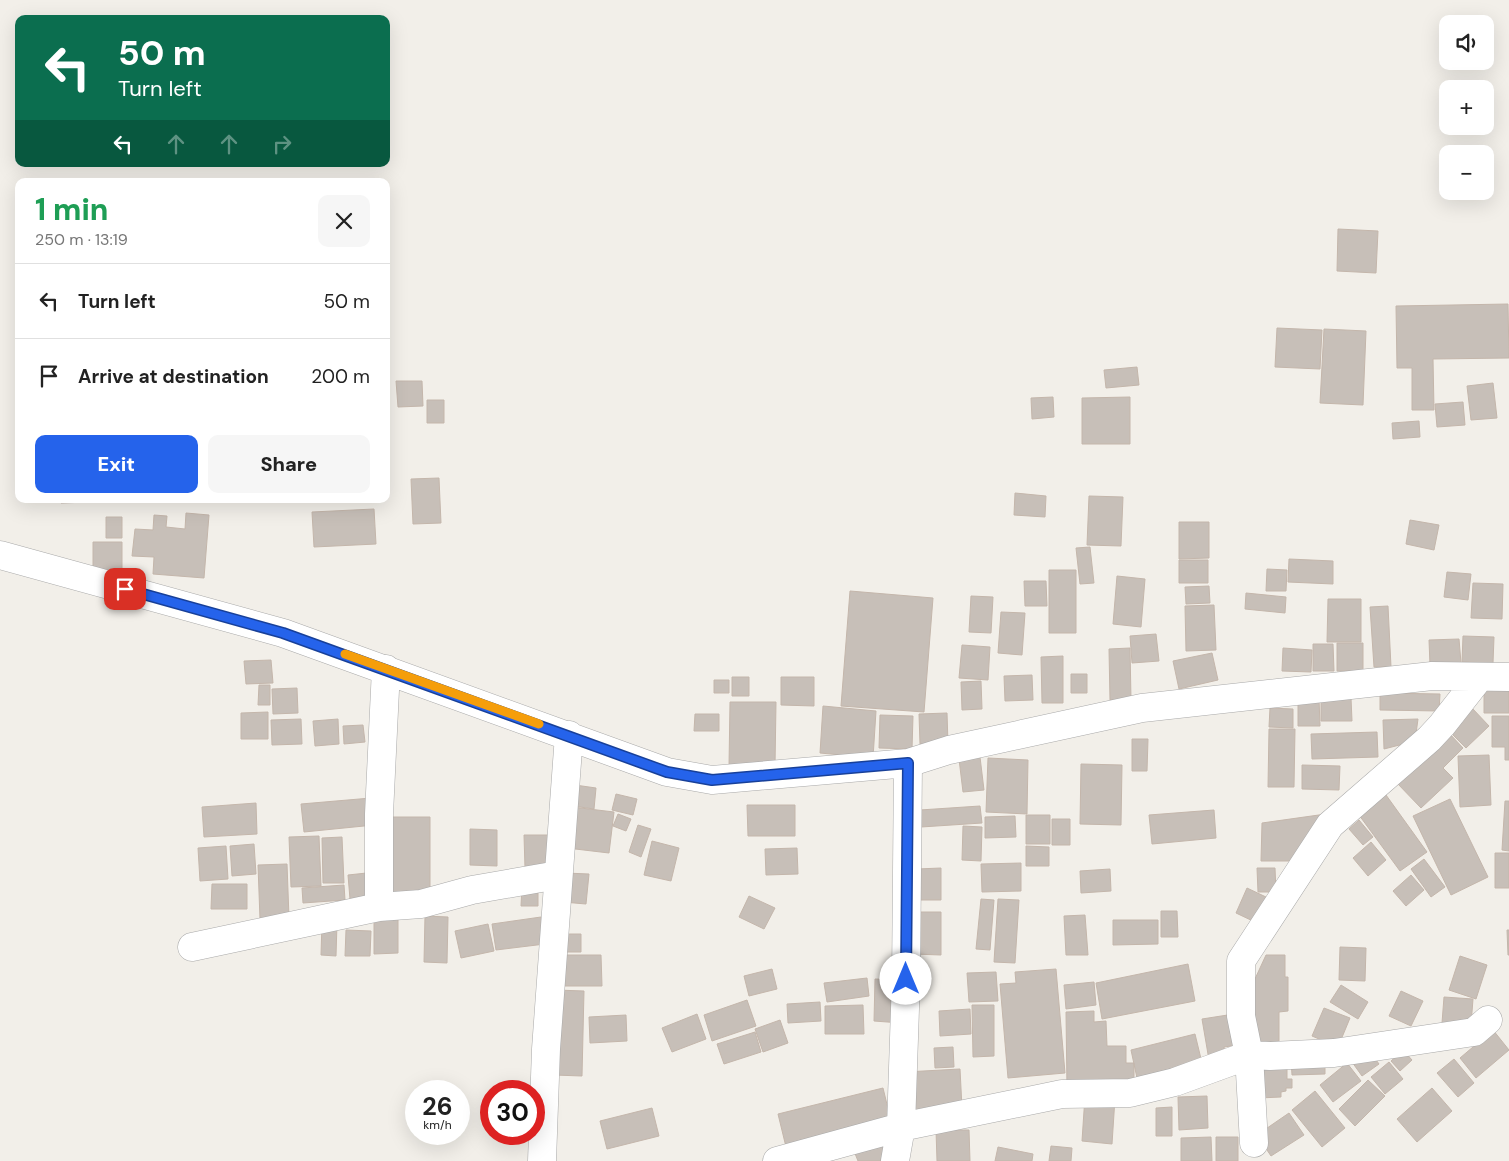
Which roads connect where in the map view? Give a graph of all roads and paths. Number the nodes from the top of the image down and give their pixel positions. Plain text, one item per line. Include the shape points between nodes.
1 (0, 555) edge
2 (386, 669) junction
3 (1509, 677) edge
4 (1479, 678) junction
5 (569, 735) junction
6 (908, 763) junction
7 (558, 875) junction
8 (379, 907) junction
9 (192, 947) dead end
10 (1488, 1020) dead end
11 (1249, 1055) junction
12 (900, 1127) junction
13 (1254, 1143) dead end
14 (542, 1161) edge
15 (777, 1161) edge
16 (895, 1161) edge

1 - 2 street via 283,633
2 - 5 street
2 - 8 street via 379,814
3 - 4 street
4 - 6 street via 1414,678 1142,708 949,750
4 - 11 street via 1436,732 1330,825 1240,961 1242,1016
5 - 6 street via 667,772 712,780
5 - 7 street
6 - 12 street via 906,979
7 - 8 street via 472,890 421,904
7 - 14 street
8 - 9 street
10 - 11 street via 1474,1032 1334,1053
11 - 12 street via 1175,1082 1130,1093 1062,1094
11 - 13 street
12 - 15 street
12 - 16 street

